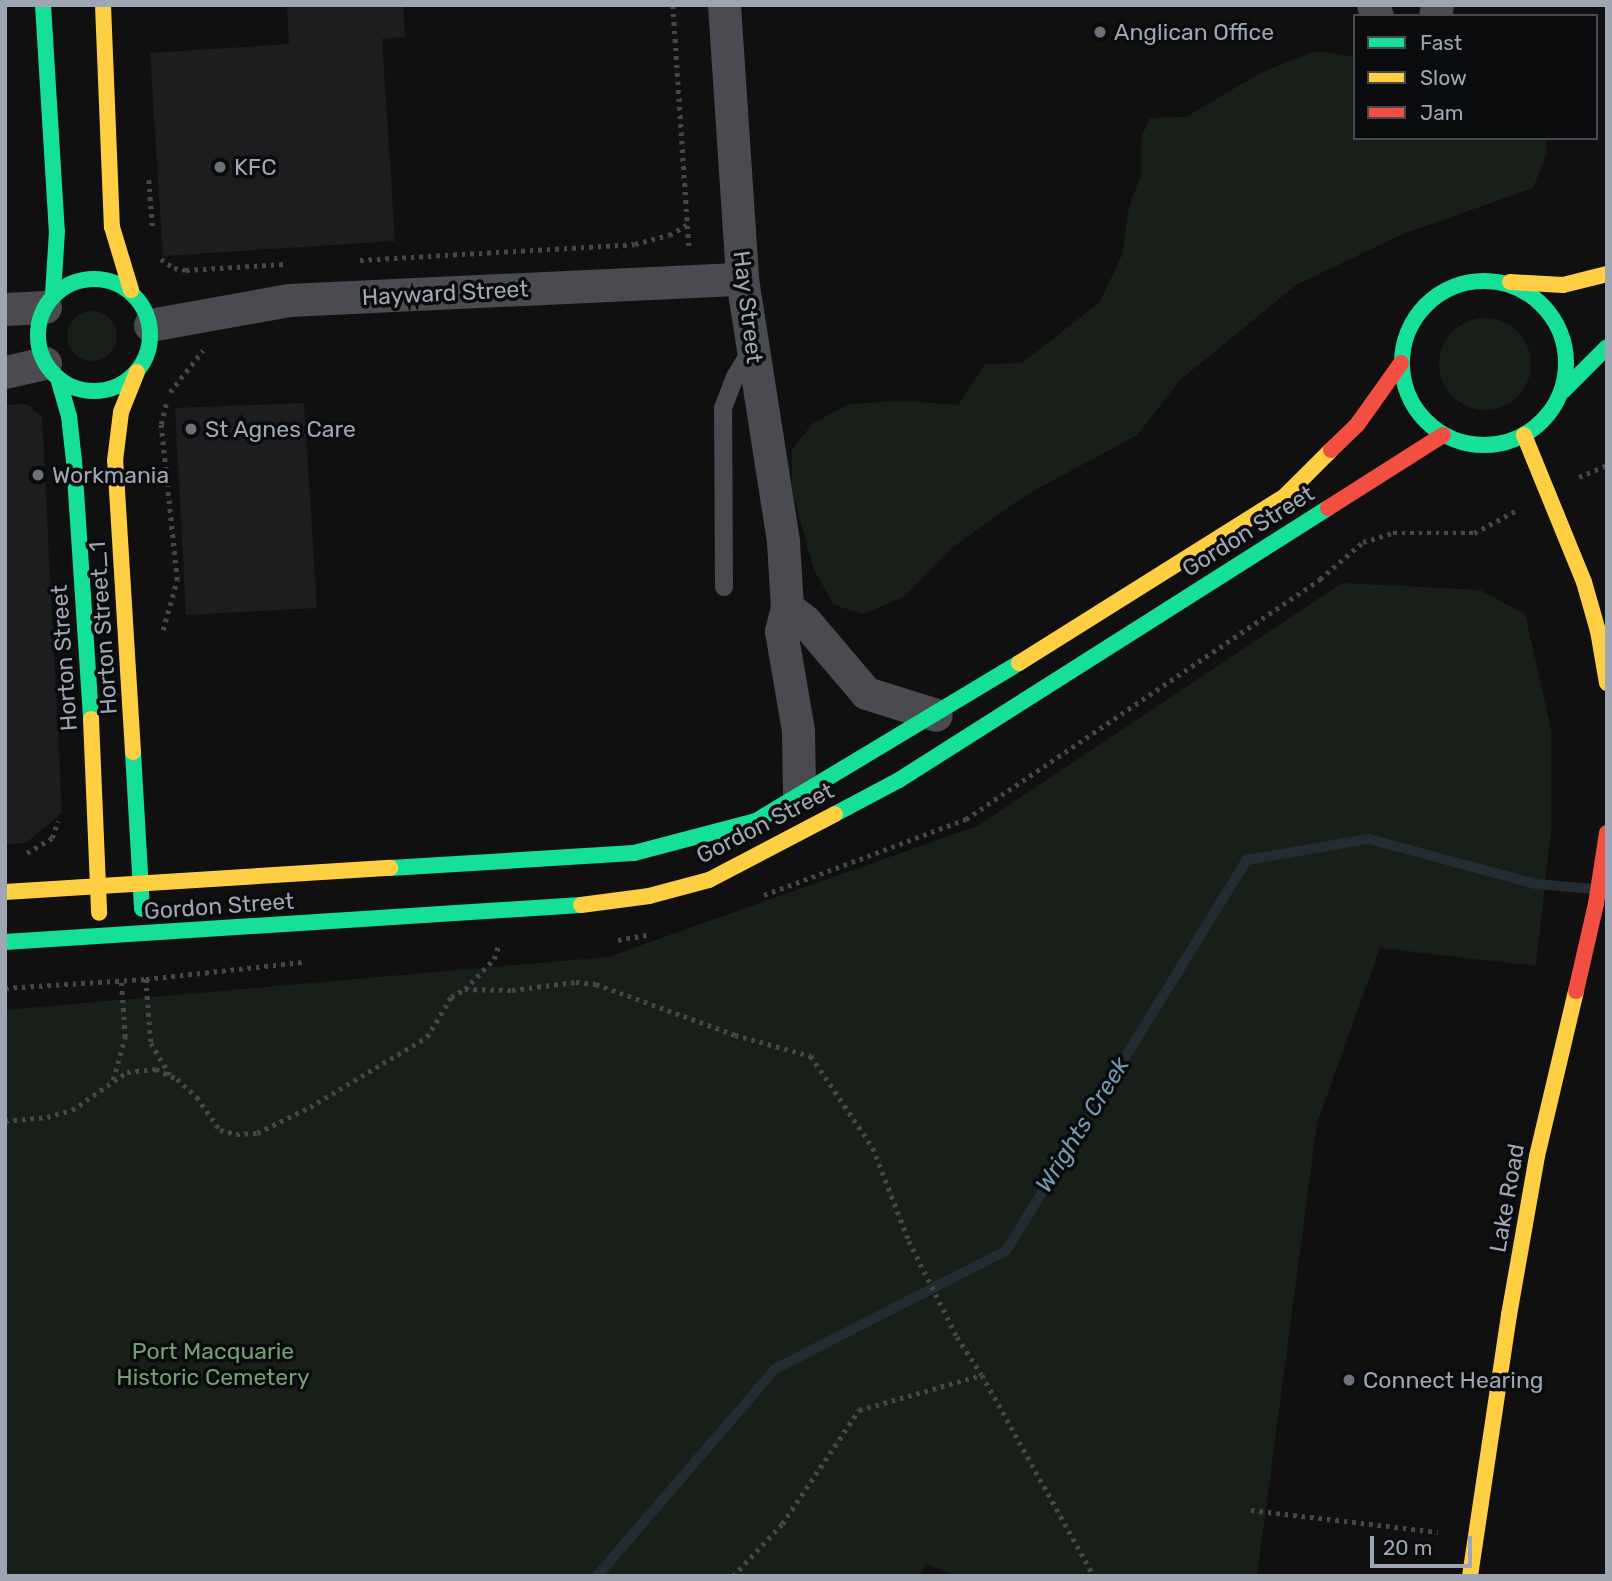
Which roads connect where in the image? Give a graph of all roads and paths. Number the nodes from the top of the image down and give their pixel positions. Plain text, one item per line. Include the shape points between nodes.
1 (43, 5) edge
2 (103, 5) edge
3 (673, 5) edge
4 (724, 5) edge
5 (687, 225) junction
6 (689, 242) dead end
7 (356, 260) dead end
8 (164, 263) dead end
9 (287, 264) dead end
10 (1607, 274) edge
11 (742, 279) junction
12 (1497, 281) junction
13 (131, 290) junction
14 (49, 301) junction
15 (5, 310) edge
16 (150, 325) junction
17 (203, 343) dead end
18 (1607, 347) edge
19 (753, 348) junction
20 (1401, 363) junction
21 (52, 371) junction
22 (5, 372) edge
23 (137, 372) junction
24 (1563, 391) junction
25 (1443, 435) junction
26 (1524, 435) junction
27 (1607, 466) edge
28 (1590, 472) dead end
29 (724, 587) dead end
30 (787, 607) junction
31 (160, 641) dead end
32 (1607, 683) edge
33 (936, 715) junction
34 (799, 794) junction
35 (60, 816) dead end
36 (1607, 833) edge
37 (23, 855) dead end
38 (140, 884) junction
39 (97, 888) junction
40 (5, 892) edge
41 (145, 935) junction
42 (100, 936) junction
43 (5, 942) edge
44 (500, 942) dead end
45 (146, 979) dead end
46 (121, 980) dead end
47 (465, 989) junction
48 (170, 1076) junction
49 (113, 1081) junction
50 (5, 1121) edge
51 (982, 1375) junction
52 (1251, 1510) dead end
53 (1438, 1532) dead end
54 (733, 1576) edge
55 (1094, 1576) edge
56 (1470, 1576) edge

1 - 14 main road via 57,231
2 - 13 main road via 112,228
3 - 5 path
4 - 11 street, Hay Street
5 - 6 path
5 - 7 path via 635,244
8 - 9 path via 186,270
10 - 12 main road via 1563,285
11 - 16 street, Hayward Street via 289,300
11 - 19 street, Hay Street
12 - 20 main road via 1467,282 1440,293 1419,312 1405,338
12 - 24 main road via 1524,291 1547,309 1562,334 1567,362
13 - 14 main road via 107,280 87,279
13 - 16 main road
14 - 15 street
14 - 21 main road via 39,325 39,345
16 - 23 main road via 150,345
17 - 31 path via 203,352 170,392 161,424 177,580
18 - 24 main road
19 - 29 lane via 723,408
19 - 30 street, Hay Street via 783,541
20 - 25 main road via 1406,391 1420,416
20 - 33 main road, Gordon Street via 1357,425 1284,497
21 - 22 street
21 - 23 main road via 83,390 121,384
21 - 39 main road, Horton Street via 69,416 74,461
23 - 38 main road, Horton Street_1 via 121,412 115,461
24 - 26 main road via 1547,417
25 - 26 main road via 1470,444 1497,445
25 - 41 main road, Gordon Street via 899,780 709,880 581,905 370,916
26 - 32 main road via 1584,582
27 - 28 path
30 - 33 street via 805,621 866,693
30 - 34 street, Hay Street via 781,631 798,730
33 - 34 main road, Gordon Street
34 - 38 main road, Gordon Street via 755,821 634,853
35 - 37 path via 52,838
36 - 56 main road, Lake Road via 1596,904 1536,1156
38 - 39 main road, Gordon Street
38 - 41 main road
39 - 40 main road, Gordon Street
39 - 42 main road, Horton Street
41 - 42 main road, Gordon Street
42 - 43 main road, Gordon Street
44 - 47 path via 494,959
45 - 48 path via 151,1043
46 - 49 path via 125,1037
47 - 48 path via 451,997 428,1037 257,1133 220,1130 197,1097
47 - 51 path via 596,984 735,1035 811,1056 873,1148 909,1241 957,1337
48 - 49 path via 156,1069 140,1069
49 - 50 path via 72,1110
51 - 54 path via 859,1410 782,1524
51 - 55 path
52 - 53 path

